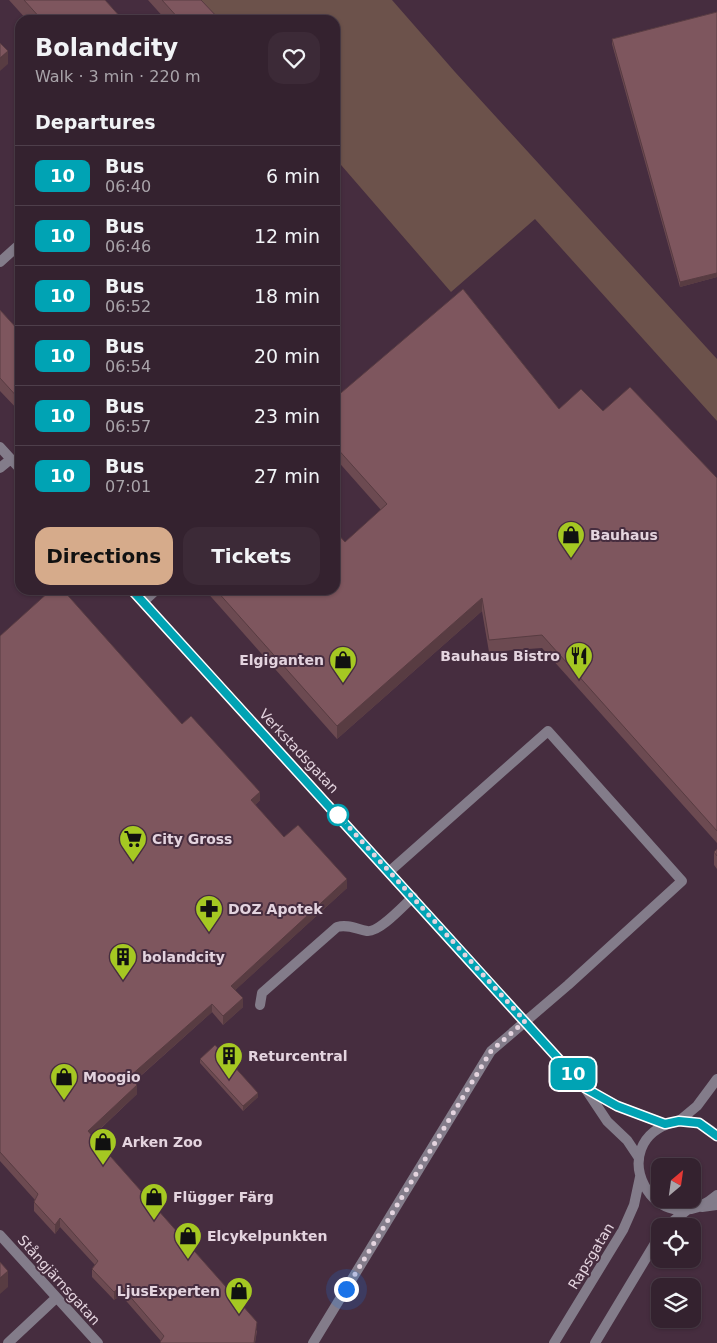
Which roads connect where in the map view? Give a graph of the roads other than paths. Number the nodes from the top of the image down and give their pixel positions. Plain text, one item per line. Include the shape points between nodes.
1 (15, 248) edge
2 (0, 262) edge
3 (0, 447) edge
4 (11, 458) junction
5 (15, 463) edge
6 (0, 468) edge
7 (137, 595) edge
8 (151, 595) edge
9 (143, 602) junction
10 (390, 871) junction
11 (413, 897) junction
12 (260, 1005) dead end
13 (525, 1021) junction
14 (717, 1079) edge
15 (585, 1088) junction
16 (679, 1121) junction
17 (665, 1124) junction
18 (717, 1136) edge
19 (639, 1158) junction
20 (640, 1177) junction
21 (717, 1195) edge
22 (717, 1205) edge
23 (702, 1206) junction
24 (687, 1210) junction
25 (677, 1218) edge
26 (0, 1235) edge
27 (651, 1250) edge
28 (56, 1298) junction
29 (8, 1343) edge
30 (98, 1343) edge
31 (313, 1343) edge
32 (554, 1343) edge
33 (595, 1343) edge

1 - 2 street
3 - 4 street
4 - 5 street
4 - 6 street
7 - 9 street, Verkstadsgatan
8 - 9 street
9 - 10 street, Verkstadsgatan
10 - 11 street, Verkstadsgatan
10 - 13 street via 548,731 567,752 682,881
11 - 12 street via 379,928 370,931 344,925 337,927 262,993
11 - 13 street, Verkstadsgatan
13 - 15 street, Verkstadsgatan
13 - 31 street via 491,1051
14 - 16 street via 697,1106
15 - 17 street, Verkstadsgatan via 617,1106
15 - 19 street, Verkstadsgatan via 607,1121
16 - 17 street
16 - 18 street via 699,1123
17 - 19 street via 644,1143
19 - 20 street, Rapsgatan
20 - 24 street via 646,1190 660,1204
20 - 32 street, Rapsgatan via 634,1205 623,1230
21 - 23 street
22 - 23 street
23 - 24 street
24 - 25 street
26 - 28 street, Stångjärnsgatan
27 - 33 street
28 - 29 street
28 - 30 street, Stångjärnsgatan

